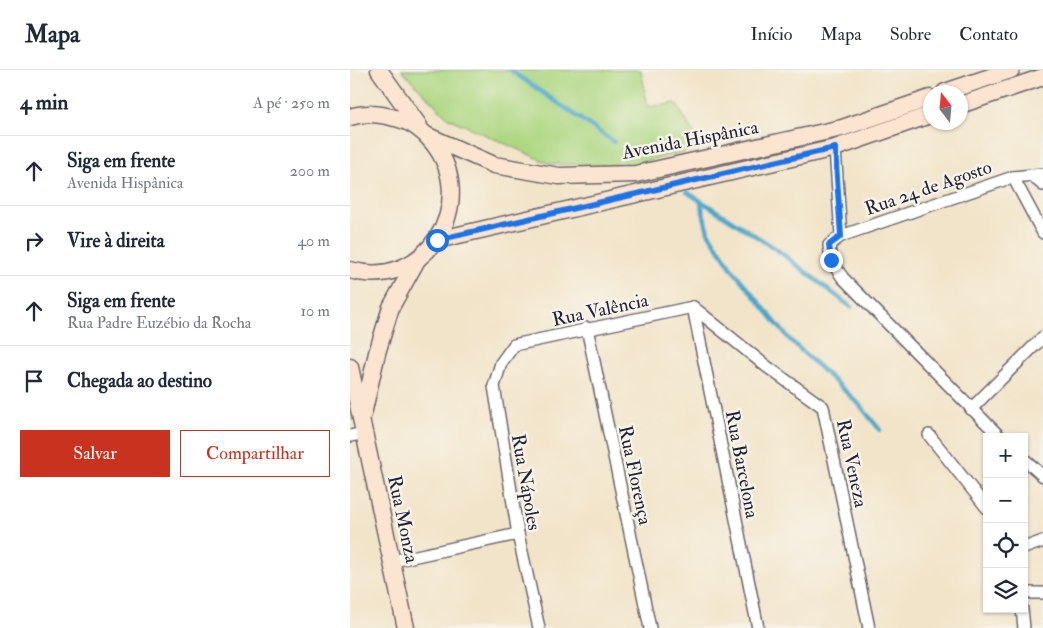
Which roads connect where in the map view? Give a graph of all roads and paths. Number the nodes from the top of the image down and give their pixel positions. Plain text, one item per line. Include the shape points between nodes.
1 (379, 70) edge
2 (1012, 70) edge
3 (1043, 77) edge
4 (966, 85) edge
5 (923, 100) edge
6 (968, 102) edge
7 (350, 117) edge
8 (923, 117) edge
9 (425, 134) junction
10 (835, 148) junction
11 (636, 174) junction
12 (1043, 174) edge
13 (1031, 175) junction
14 (1013, 177) junction
15 (1043, 185) edge
16 (640, 191) junction
17 (1043, 234) edge
18 (841, 236) junction
19 (437, 240) junction
20 (417, 260) junction
21 (350, 270) edge
22 (693, 307) junction
23 (587, 328) junction
24 (1043, 337) edge
25 (514, 345) joint
26 (350, 366) edge
27 (971, 409) junction
28 (359, 429) edge
29 (996, 433) edge
30 (929, 435) dead end
31 (1028, 463) edge
32 (1043, 476) edge
33 (983, 503) edge
34 (518, 534) junction
35 (1043, 541) edge
36 (1028, 547) edge
37 (392, 561) junction
38 (1028, 593) edge
39 (1043, 593) edge
40 (1022, 613) edge
41 (406, 628) edge
42 (539, 628) edge
43 (650, 628) edge
44 (758, 628) edge
45 (869, 628) edge
46 (1024, 628) edge

1 - 9 main road
2 - 4 main road
3 - 6 main road
5 - 11 main road, Avenida Hispânica via 842,128
7 - 9 main road, Avenida Hispânica via 378,114 402,120
8 - 10 main road, Avenida Hispânica
9 - 11 main road, Avenida Hispânica via 494,165 559,176
9 - 19 main road via 442,154 450,175 448,220
10 - 16 main road, Avenida Hispânica
10 - 18 street
11 - 16 main road
12 - 13 street, Rua 24 de Agosto
13 - 14 street, Rua 24 de Agosto
13 - 15 street
14 - 17 street
14 - 18 street, Rua 24 de Agosto
16 - 19 main road, Avenida Hispânica
18 - 27 street, Rua 24 de Agosto via 829,245 831,260 843,278
19 - 20 main road
20 - 21 main road via 390,272
20 - 28 main road, Rua Monza via 391,307
22 - 23 street, Rua Valência
22 - 44 street, Rua Barcelona
22 - 45 street, Rua Veneza via 766,366 824,407
23 - 25 street, Rua Valência
23 - 43 street, Rua Florença
24 - 27 street
25 - 34 street, Rua Nápoles via 501,363 494,386
26 - 28 main road, Rua Monza
27 - 29 street
28 - 37 main road, Rua Monza
30 - 33 street
31 - 32 street
34 - 37 street
34 - 42 street, Rua Nápoles
35 - 36 street
37 - 41 main road, Rua Monza
38 - 39 street
40 - 46 street

